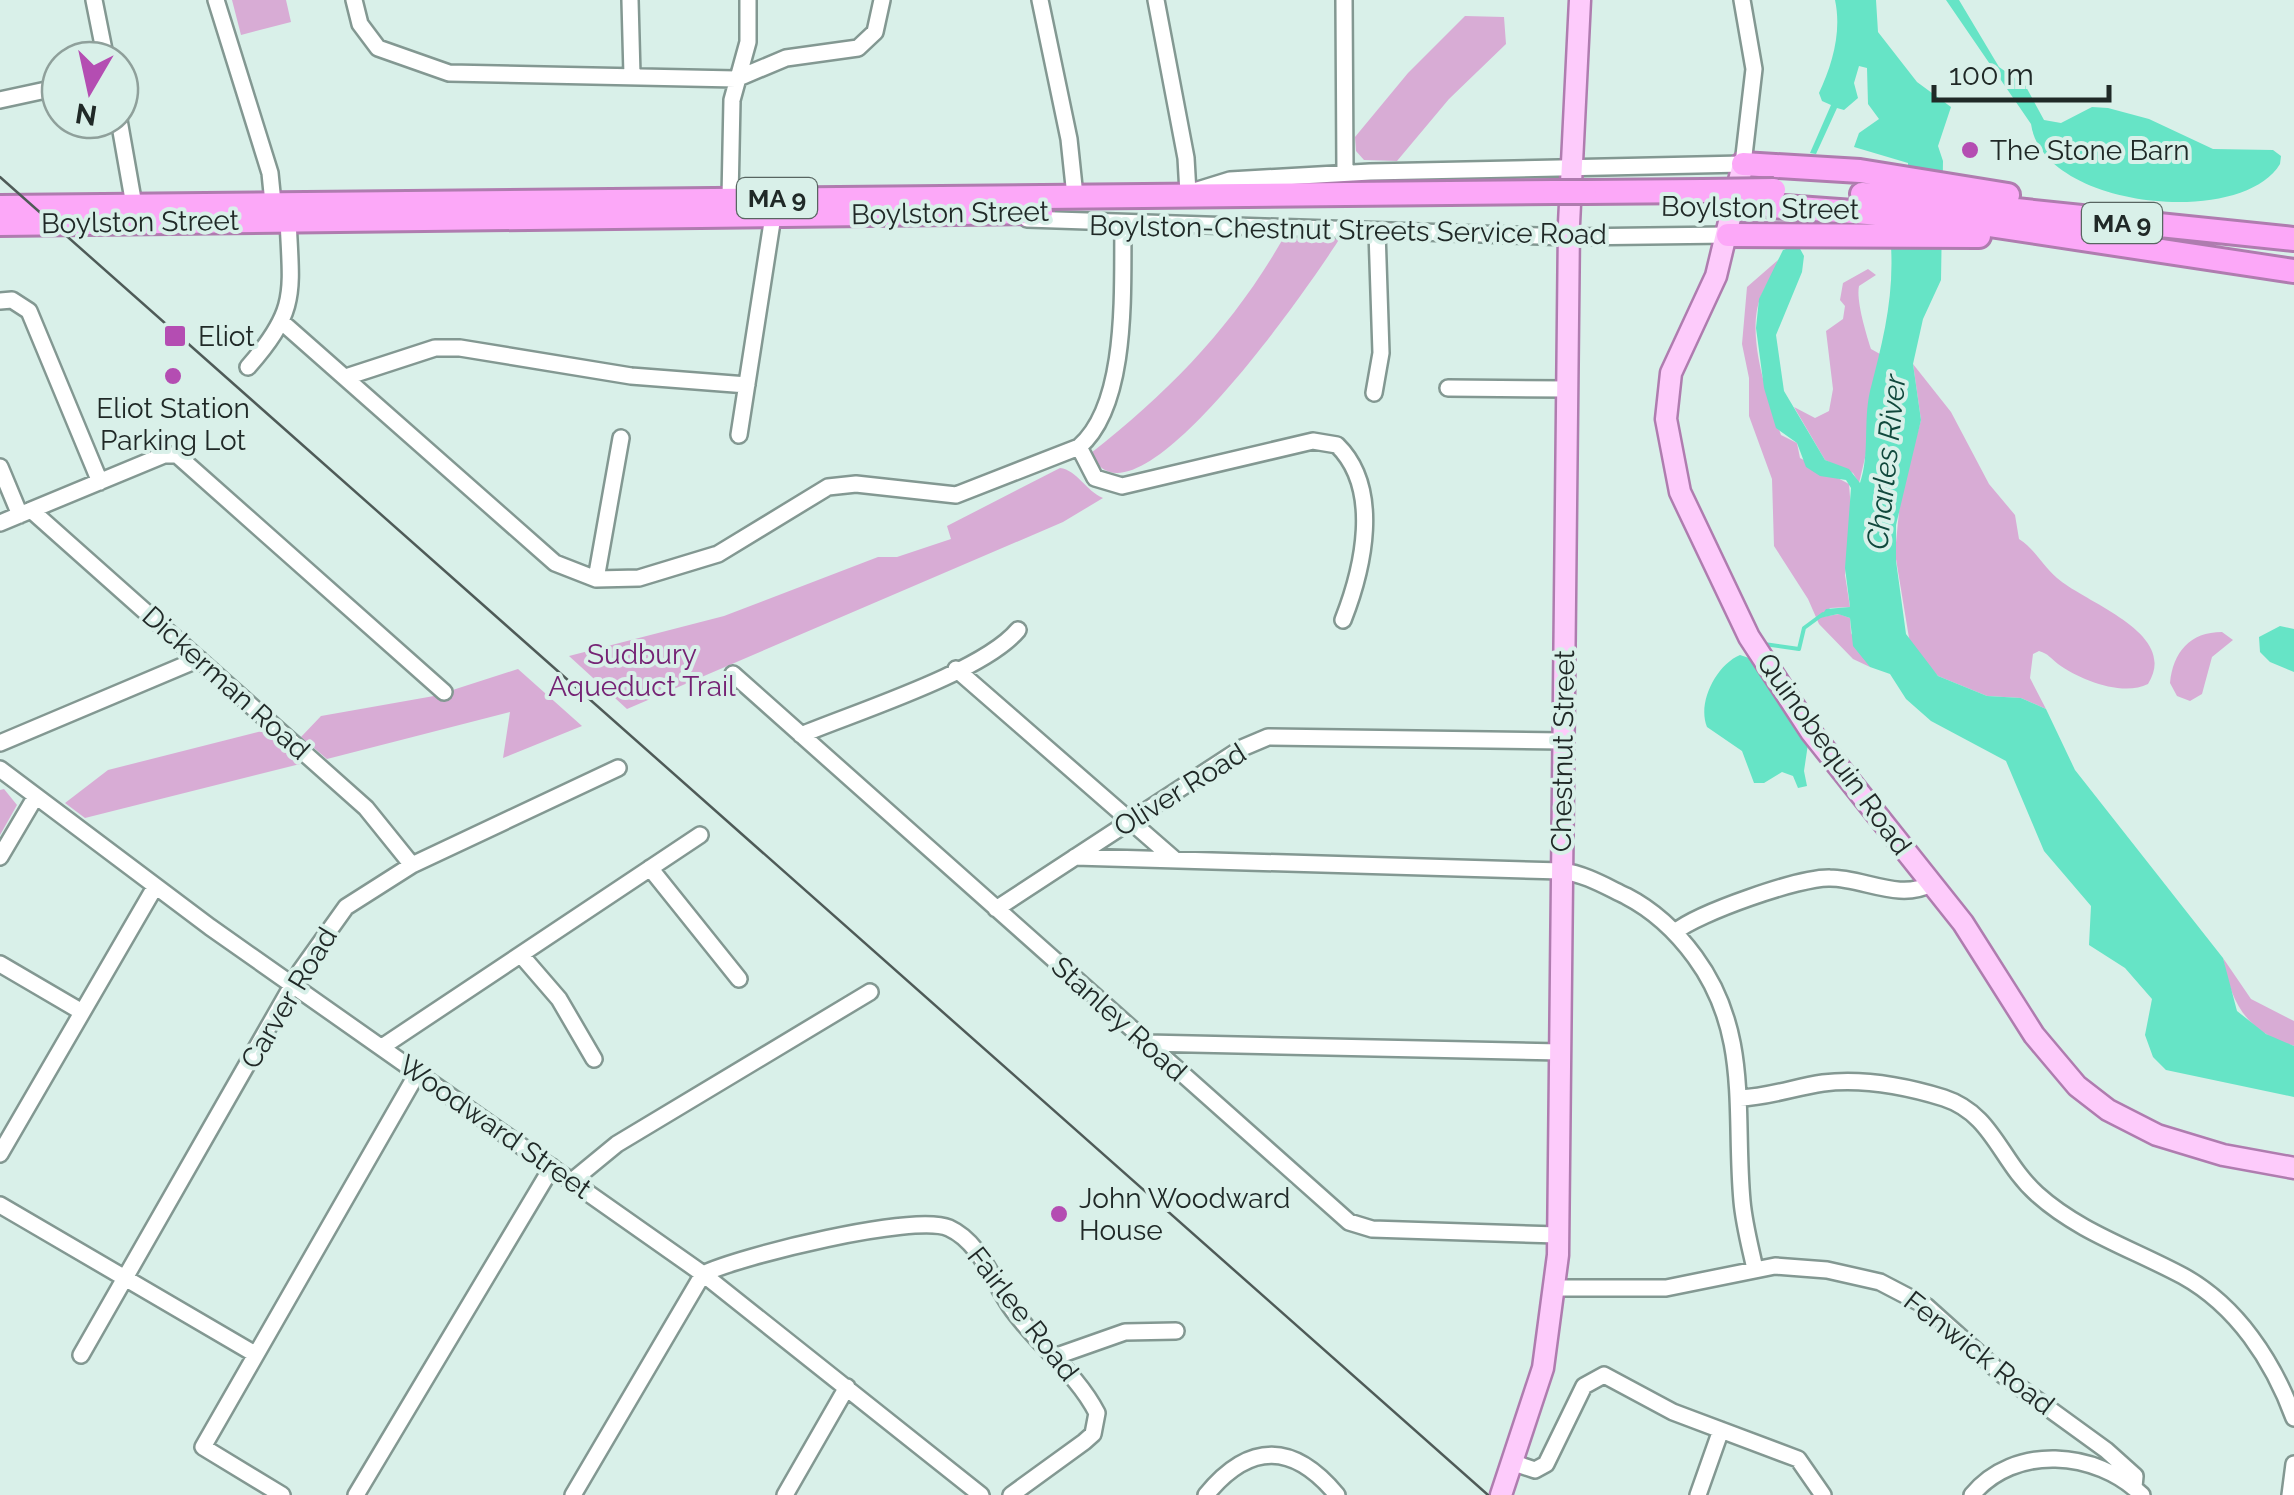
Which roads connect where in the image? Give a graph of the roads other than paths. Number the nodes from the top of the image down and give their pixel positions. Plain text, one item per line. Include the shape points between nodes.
1 (94, 0) edge
2 (216, 0) edge
3 (354, 0) edge
4 (630, 0) edge
5 (748, 0) edge
6 (882, 0) edge
7 (1040, 0) edge
8 (1156, 0) edge
9 (1344, 0) edge
10 (1580, 0) edge
11 (1742, 0) edge
12 (102, 40) edge
13 (632, 76) junction
14 (736, 79) junction
15 (40, 92) edge
16 (0, 100) edge
17 (122, 140) edge
18 (1743, 164) junction
19 (1570, 168) junction
20 (1345, 173) junction
21 (1188, 193) junction
22 (1075, 196) junction
23 (730, 198) junction
24 (1554, 200) junction
25 (1900, 205) junction
26 (134, 206) junction
27 (0, 207) edge
28 (1950, 210) junction
29 (280, 211) junction
30 (968, 214) junction
31 (773, 216) junction
32 (0, 224) edge
33 (1123, 226) junction
34 (2294, 228) edge
35 (1377, 231) junction
36 (1728, 234) junction
37 (2242, 234) junction
38 (1569, 237) junction
39 (2294, 239) edge
40 (2293, 270) edge
41 (0, 300) edge
42 (283, 323) junction
43 (248, 367) dead end
44 (346, 377) junction
45 (748, 385) junction
46 (1448, 388) dead end
47 (1568, 389) junction
48 (1374, 393) dead end
49 (739, 436) dead end
50 (621, 438) dead end
51 (1079, 447) junction
52 (0, 467) edge
53 (100, 482) junction
54 (26, 512) junction
55 (0, 523) edge
56 (596, 580) junction
57 (1343, 620) dead end
58 (1018, 630) dead end
59 (199, 660) junction
60 (956, 670) junction
61 (733, 674) dead end
62 (444, 692) dead end
63 (801, 735) junction
64 (1564, 741) junction
65 (0, 743) edge
66 (618, 768) dead end
67 (0, 769) edge
68 (36, 796) junction
69 (1130, 821) junction
70 (700, 836) dead end
71 (0, 856) edge
72 (1075, 856) junction
73 (1174, 860) junction
74 (412, 865) junction
75 (650, 868) junction
76 (1562, 871) junction
77 (1930, 884) junction
78 (155, 887) junction
79 (996, 908) junction
80 (1675, 932) junction
81 (522, 954) junction
82 (0, 964) edge
83 (739, 979) dead end
84 (294, 985) junction
85 (870, 992) dead end
86 (82, 1012) junction
87 (1146, 1043) junction
88 (382, 1048) junction
89 (1560, 1052) junction
90 (594, 1059) dead end
91 (418, 1072) junction
92 (1740, 1098) junction
93 (0, 1154) edge
94 (552, 1167) junction
95 (2294, 1168) edge
96 (572, 1181) junction
97 (0, 1205) edge
98 (1558, 1235) junction
99 (1755, 1268) junction
100 (703, 1274) junction
101 (126, 1278) junction
102 (1556, 1288) junction
103 (1176, 1331) dead end
104 (81, 1354) dead end
105 (255, 1354) junction
106 (1054, 1358) junction
107 (847, 1388) junction
108 (2294, 1418) edge
109 (1721, 1430) junction
110 (1514, 1463) junction
111 (2294, 1464) edge
112 (2138, 1491) edge
113 (282, 1495) edge
114 (356, 1495) edge
115 (573, 1495) edge
116 (785, 1495) edge
117 (981, 1495) edge
118 (1012, 1495) edge
119 (1206, 1495) edge
120 (1337, 1495) edge
121 (1501, 1495) edge
122 (1698, 1495) edge
123 (1824, 1495) edge
124 (1972, 1495) edge
125 (2290, 1495) edge

1 - 12 street
2 - 29 street
3 - 13 street via 378,48 412,63 484,76
4 - 13 street
5 - 14 street via 748,42
6 - 14 street via 880,22 858,48 786,58
7 - 22 street via 1070,138
8 - 21 street
9 - 20 street
10 - 19 main road, Chestnut Street
11 - 18 street via 1754,69
13 - 14 street
14 - 23 street
15 - 16 street
17 - 26 street
18 - 19 street, Boylston-Chestnut Streets Service Road
18 - 25 highway
18 - 36 main road, Quinobequin Road
19 - 20 street, Boylston-Chestnut Streets Service Road
19 - 38 main road, Chestnut Street
20 - 21 street, Boylston-Chestnut Streets Service Road via 1230,180
21 - 22 highway, Boylston Street / MA 9
21 - 24 highway, Boylston Street / MA 9
22 - 23 highway, Boylston Street / MA 9
23 - 29 highway, Boylston Street / MA 9
24 - 25 highway, Boylston Street / MA 9 via 1773,198
24 - 30 highway, Boylston Street / MA 9
25 - 28 highway, MA 9
25 - 28 highway
25 - 36 highway
26 - 27 highway, Boylston Street / MA 9
26 - 29 highway, Boylston Street / MA 9
28 - 37 highway, MA 9 via 2057,203 2152,226
28 - 40 highway, MA 9
29 - 31 highway, Boylston Street / MA 9
29 - 32 highway, Boylston Street / MA 9
29 - 42 street via 290,299
30 - 31 highway, Boylston Street / MA 9
30 - 33 street, Boylston-Chestnut Streets Service Road
31 - 45 street
33 - 35 street, Boylston-Chestnut Streets Service Road
33 - 51 street via 1109,400
34 - 37 highway
35 - 38 street, Boylston-Chestnut Streets Service Road
35 - 48 street via 1381,353
36 - 38 street, Boylston-Chestnut Streets Service Road
36 - 77 main road, Quinobequin Road via 1668,384 1676,482 1760,654 1835,764
37 - 39 highway, MA 9
38 - 47 main road, Chestnut Street
41 - 53 street via 29,311
42 - 43 street
42 - 44 street
44 - 45 street via 435,348 460,348 631,376
44 - 56 street via 555,563
45 - 49 street
46 - 47 street
47 - 64 main road, Chestnut Street
50 - 56 street
51 - 56 street via 956,495 828,487 700,561 639,578
51 - 57 street via 1095,478 1122,486 1313,441 1337,445 1352,465 1364,518 1361,571
52 - 54 street, Dickerman Road
53 - 54 street
53 - 62 street via 172,454
54 - 55 street
54 - 59 street, Dickerman Road
58 - 60 street
59 - 65 street
59 - 74 street, Dickerman Road via 366,808
60 - 63 street
60 - 69 street
61 - 63 street, Stanley Road
63 - 79 street, Stanley Road
64 - 69 street, Oliver Road via 1277,736 1242,748
64 - 76 main road, Chestnut Street
66 - 74 street, Carver Road
67 - 68 street, Woodward Street
68 - 71 street
68 - 78 street, Woodward Street
69 - 72 street, Oliver Road
69 - 73 street
70 - 75 street
72 - 73 street
72 - 79 street, Oliver Road
73 - 76 street
74 - 84 street, Carver Road via 346,906
75 - 81 street
75 - 83 street
76 - 80 street via 1631,899
76 - 89 main road, Chestnut Street
77 - 80 street via 1911,891 1838,878 1808,880
77 - 95 main road, Quinobequin Road via 2042,1046 2088,1096 2170,1140
78 - 84 street, Woodward Street
78 - 86 street
79 - 87 street, Stanley Road
80 - 92 street via 1725,1011
81 - 88 street
81 - 90 street via 560,999
82 - 86 street
84 - 88 street, Woodward Street
84 - 101 street, Carver Road
85 - 96 street via 617,1144
86 - 93 street
87 - 89 street
87 - 98 street, Stanley Road via 1360,1227
88 - 91 street, Woodward Street
89 - 98 main road, Chestnut Street
91 - 94 street, Woodward Street
91 - 105 street
92 - 99 street via 1741,1198
92 - 108 street via 1825,1083 1878,1083 1946,1099 1986,1122 2020,1178 2060,1212 2183,1276 2231,1314 2262,1353
94 - 96 street, Woodward Street
94 - 114 street
96 - 100 street, Woodward Street
97 - 101 street
98 - 102 main road, Chestnut Street
99 - 102 street, Fenwick Road via 1666,1288
99 - 112 street, Fenwick Road via 1840,1272 1917,1300 2014,1384 2116,1458 2135,1476
100 - 106 street, Fairlee Road via 894,1226 933,1224 972,1246
100 - 107 street, Woodward Street
100 - 115 street
101 - 104 street, Carver Road
101 - 105 street
102 - 110 main road, Chestnut Street via 1539,1385
103 - 106 street via 1125,1332
105 - 113 street via 202,1447
106 - 118 street, Fairlee Road via 1090,1400 1096,1426
107 - 116 street
107 - 117 street, Woodward Street
109 - 110 street via 1604,1374 1584,1386 1546,1464 1535,1470
109 - 122 street
109 - 123 street via 1798,1459
110 - 121 main road, Chestnut Street
111 - 125 street
112 - 124 street via 2086,1464 2044,1458 2005,1468
119 - 120 street via 1248,1462 1286,1455 1308,1465

